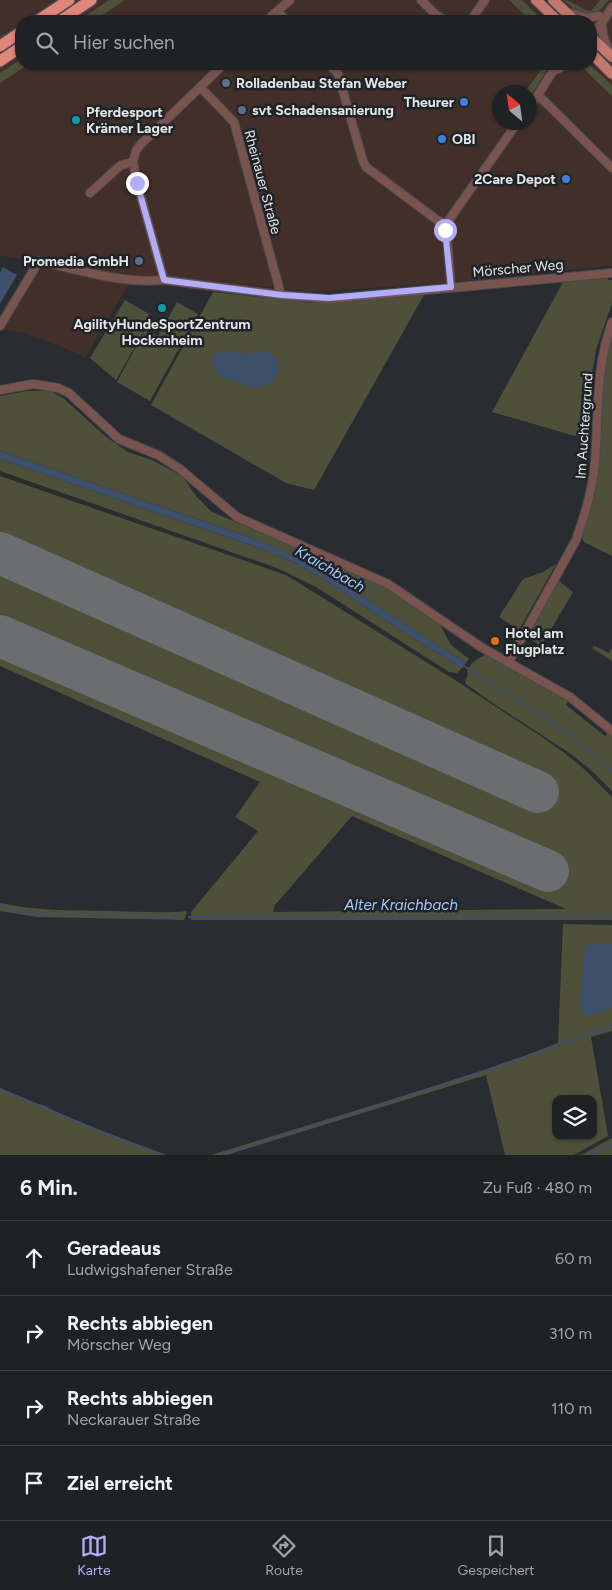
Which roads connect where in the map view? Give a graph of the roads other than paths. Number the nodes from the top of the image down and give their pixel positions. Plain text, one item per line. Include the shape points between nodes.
1 (69, 0) edge
2 (91, 0) edge
3 (290, 0) edge
4 (421, 0) edge
5 (486, 0) edge
6 (536, 0) edge
7 (553, 0) edge
8 (612, 6) edge
9 (564, 11) junction
10 (278, 12) junction
11 (46, 15) edge
12 (69, 15) edge
13 (274, 15) edge
14 (281, 15) edge
15 (437, 15) edge
16 (475, 15) edge
17 (552, 15) edge
18 (568, 15) edge
19 (577, 15) edge
20 (597, 19) edge
21 (600, 19) junction
22 (597, 21) edge
23 (597, 25) edge
24 (15, 36) edge
25 (597, 42) edge
26 (0, 46) edge
27 (15, 51) edge
28 (611, 56) edge
29 (597, 59) edge
30 (0, 61) edge
31 (218, 70) edge
32 (334, 70) edge
33 (552, 70) edge
34 (612, 74) edge
35 (200, 88) junction
36 (538, 95) joint
37 (512, 130) edge
38 (133, 162) junction
39 (612, 168) edge
40 (90, 193) dead end
41 (446, 224) junction
42 (612, 273) edge
43 (164, 280) junction
44 (451, 287) junction
45 (282, 295) junction
46 (612, 322) edge
47 (0, 326) edge
48 (0, 390) edge
49 (508, 663) junction
50 (612, 731) edge

1 - 11 highway
2 - 12 highway
3 - 10 street
4 - 15 street
5 - 16 street
6 - 17 main road
7 - 9 main road
8 - 21 street
9 - 18 main road
9 - 19 street
10 - 13 street
10 - 14 street
20 - 21 street
21 - 22 street
21 - 23 street
21 - 28 street
24 - 26 highway
25 - 28 main road
27 - 30 highway
29 - 34 main road
31 - 35 street
32 - 41 street via 366,166
33 - 36 street
35 - 38 street via 140,145
35 - 45 street, Rheinauer Straße via 234,122
36 - 39 street
37 - 41 street
38 - 40 street via 122,165
38 - 43 street
41 - 44 street
42 - 44 street, Mörscher Weg
43 - 45 street, Mörscher Weg
43 - 47 street, Mörscher Weg via 128,280 39,261
44 - 45 street, Mörscher Weg via 329,298
46 - 49 street, Im Auchtergrund via 599,375 595,464 584,520
48 - 49 street via 33,384 69,393 119,439 158,455 180,469 237,517 388,584
49 - 50 street via 570,697

